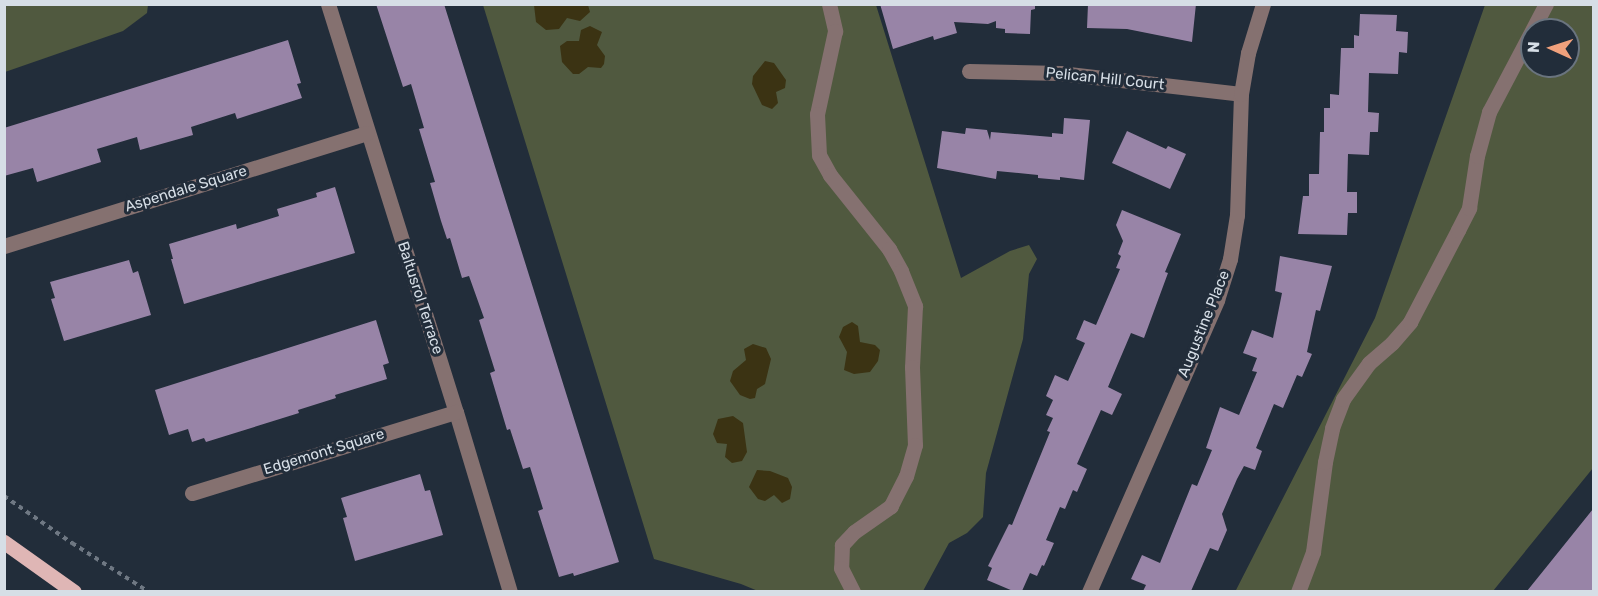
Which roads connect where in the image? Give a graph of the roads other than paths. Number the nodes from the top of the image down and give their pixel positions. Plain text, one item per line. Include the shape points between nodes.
1 (328, 4) edge
2 (829, 4) edge
3 (1263, 4) edge
4 (1546, 4) edge
5 (969, 71) dead end
6 (1241, 94) junction
7 (367, 133) junction
8 (4, 246) edge
9 (456, 412) junction
10 (192, 493) dead end
11 (4, 542) edge
12 (74, 591) edge
13 (510, 591) edge
14 (853, 591) edge
15 (1089, 591) edge
16 (1298, 591) edge

1 - 7 street, Baltusrol Terrace
2 - 14 street via 835,31 818,114 819,155 830,175 889,249 915,306 915,445 891,506 847,537 842,545 842,568
3 - 6 street, Augustine Place
4 - 16 street via 1489,112 1469,208 1458,230 1410,322 1369,363 1343,399 1325,462 1313,552
5 - 6 street, Pelican Hill Court via 1060,73
6 - 15 street, Augustine Place via 1237,215 1230,259
7 - 8 street, Aspendale Square
7 - 9 street, Baltusrol Terrace
9 - 10 street, Edgemont Square
9 - 13 street, Baltusrol Terrace
11 - 12 main road

